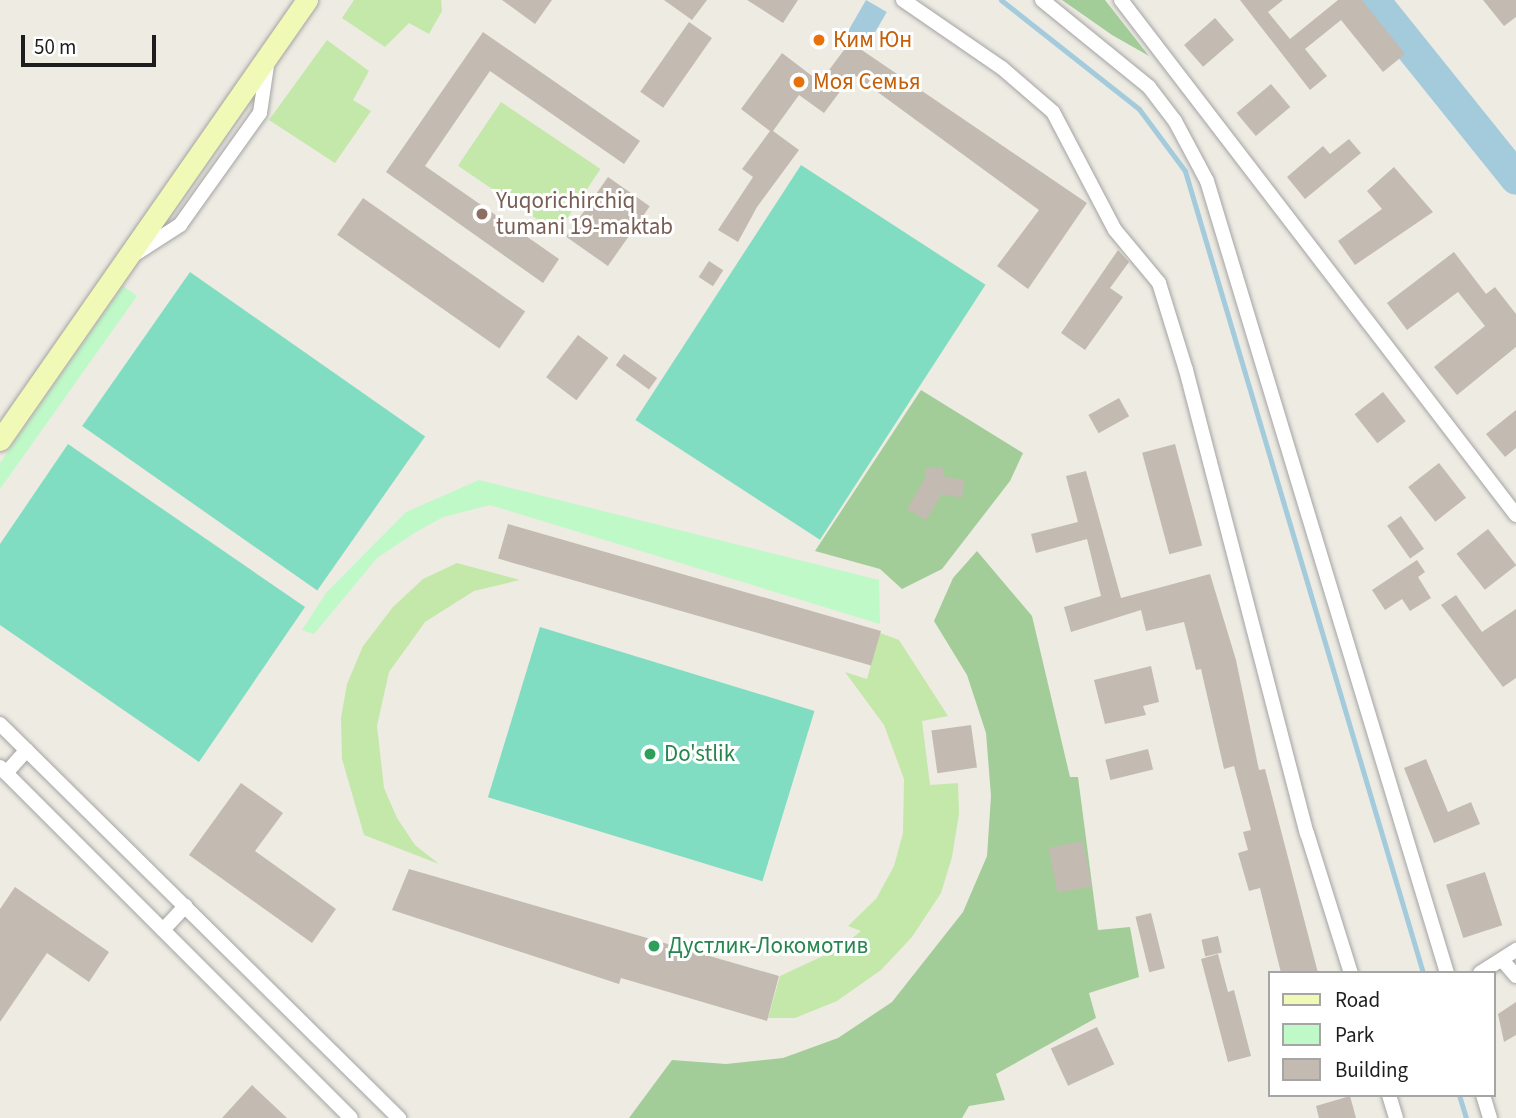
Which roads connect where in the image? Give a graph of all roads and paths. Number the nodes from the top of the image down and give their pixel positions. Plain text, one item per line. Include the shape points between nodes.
1 (290, 0) edge
2 (307, 0) edge
3 (903, 0) edge
4 (1042, 0) edge
5 (1121, 0) edge
6 (0, 416) edge
7 (0, 440) edge
8 (1516, 515) edge
9 (0, 723) edge
10 (27, 750) junction
11 (3, 770) edge
12 (185, 906) junction
13 (163, 930) junction
14 (1516, 950) edge
15 (1503, 961) junction
16 (1350, 971) edge
17 (1446, 971) edge
18 (1484, 971) edge
19 (1516, 976) edge
20 (1390, 1097) edge
21 (1484, 1097) edge
22 (351, 1118) edge
23 (398, 1118) edge
24 (1396, 1118) edge
25 (1490, 1118) edge

1 - 6 main road
2 - 7 main road
3 - 16 street via 1002,68 1054,112 1115,230 1159,283 1307,833
4 - 17 street via 1149,87 1175,121 1207,181
5 - 8 street
9 - 10 street
10 - 11 street
10 - 12 street
11 - 13 street
12 - 13 street
12 - 23 street
13 - 22 street
14 - 15 street
15 - 18 street
15 - 19 street
20 - 24 street
21 - 25 street

